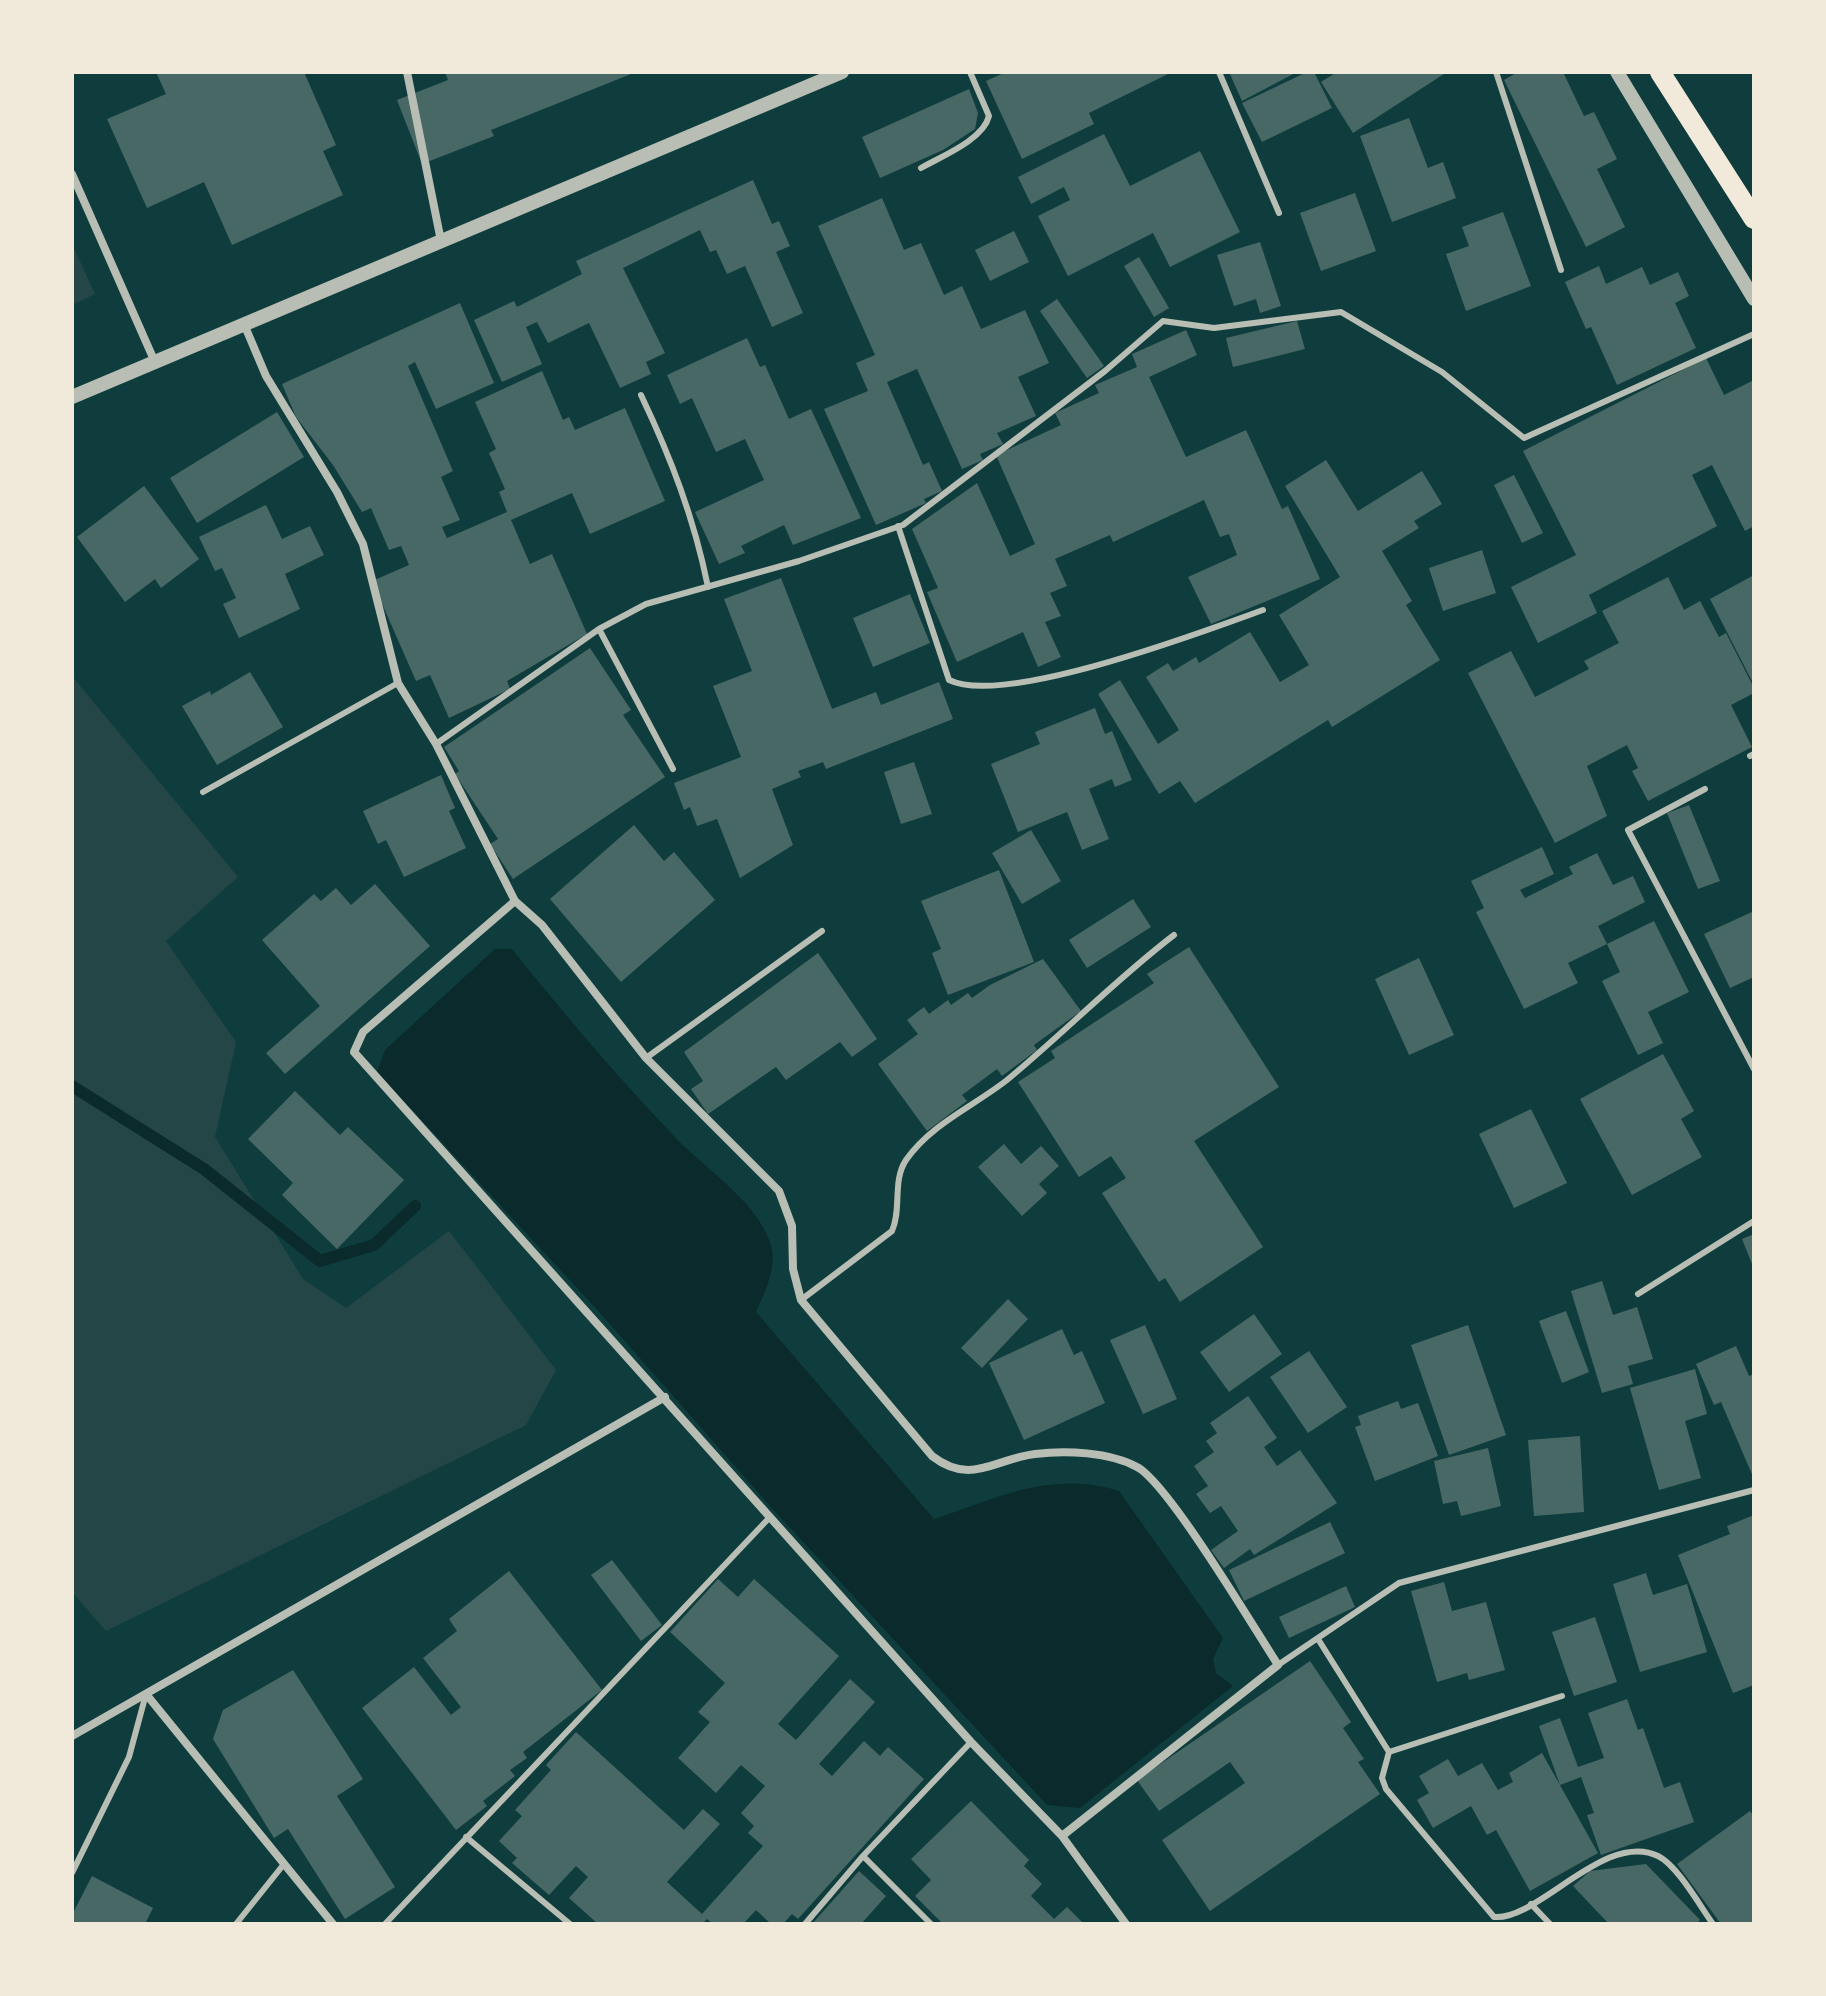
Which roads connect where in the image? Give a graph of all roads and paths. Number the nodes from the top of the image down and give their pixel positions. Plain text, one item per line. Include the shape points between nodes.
1 (407, 72) edge
2 (842, 72) edge
3 (970, 72) edge
4 (1219, 72) edge
5 (1496, 72) edge
6 (1617, 72) edge
7 (1660, 72) edge
8 (921, 168) dead end
9 (72, 174) edge
10 (1279, 213) dead end
11 (1754, 219) edge
12 (441, 241) junction
13 (1561, 270) dead end
14 (1754, 299) edge
15 (244, 324) junction
16 (1754, 334) edge
17 (154, 360) junction
18 (641, 395) dead end
19 (72, 397) edge
20 (898, 526) junction
21 (708, 587) junction
22 (1263, 610) dead end
23 (599, 629) junction
24 (398, 683) junction
25 (436, 744) junction
26 (673, 769) dead end
27 (1705, 789) dead end
28 (203, 792) dead end
29 (515, 901) junction
30 (822, 931) dead end
31 (1174, 935) dead end
32 (646, 1058) junction
33 (1754, 1069) edge
34 (1754, 1221) edge
35 (1638, 1294) dead end
36 (801, 1300) junction
37 (665, 1397) junction
38 (1754, 1490) edge
39 (770, 1517) junction
40 (1318, 1639) junction
41 (1278, 1665) junction
42 (146, 1694) junction
43 (1562, 1696) dead end
44 (72, 1736) edge
45 (971, 1742) junction
46 (1389, 1752) junction
47 (1062, 1836) junction
48 (466, 1837) junction
49 (863, 1856) junction
50 (284, 1864) junction
51 (72, 1873) edge
52 (1531, 1904) junction
53 (236, 1924) edge
54 (333, 1924) edge
55 (385, 1924) edge
56 (570, 1924) edge
57 (805, 1924) edge
58 (931, 1924) edge
59 (1126, 1924) edge
60 (1550, 1924) edge
61 (1713, 1924) edge

1 - 12 street
2 - 12 street
3 - 8 lane via 989,116 987,123
4 - 10 lane
5 - 13 lane
6 - 14 street
7 - 11 main road
9 - 17 street
12 - 15 street
15 - 17 street
15 - 24 street via 266,376 363,544
16 - 20 lane via 1524,438 1442,372 1341,312 1214,328 1163,321 1105,371
17 - 19 street
18 - 21 lane via 674,463
20 - 21 lane
20 - 22 lane via 949,680 963,686 994,687 1143,654
21 - 23 lane via 646,604
23 - 25 lane
23 - 26 lane
24 - 25 street
24 - 28 lane
25 - 29 street
27 - 33 lane via 1628,830
29 - 32 street via 542,925
29 - 37 street via 363,1032 354,1052
30 - 32 lane
31 - 36 lane via 1122,974 1004,1082 955,1114 917,1149 905,1161 898,1182 898,1218 892,1231
32 - 36 street via 779,1191 792,1226 793,1269
34 - 35 lane
36 - 41 street via 932,1456 948,1468 970,1471 1035,1454 1096,1455 1139,1467 1168,1498
37 - 39 street
37 - 42 street
38 - 40 lane via 1399,1583
39 - 45 street
39 - 48 lane
40 - 41 lane
40 - 46 lane
41 - 47 street
42 - 44 street
42 - 50 street
42 - 51 lane via 129,1757
43 - 46 lane
45 - 47 street
45 - 49 lane
46 - 52 lane via 1382,1778 1386,1789 1486,1910 1505,1918
47 - 59 street
48 - 55 lane
48 - 56 lane
49 - 57 lane
49 - 58 lane
50 - 53 lane
50 - 54 street
52 - 60 lane
52 - 61 lane via 1585,1869 1645,1853 1668,1863

